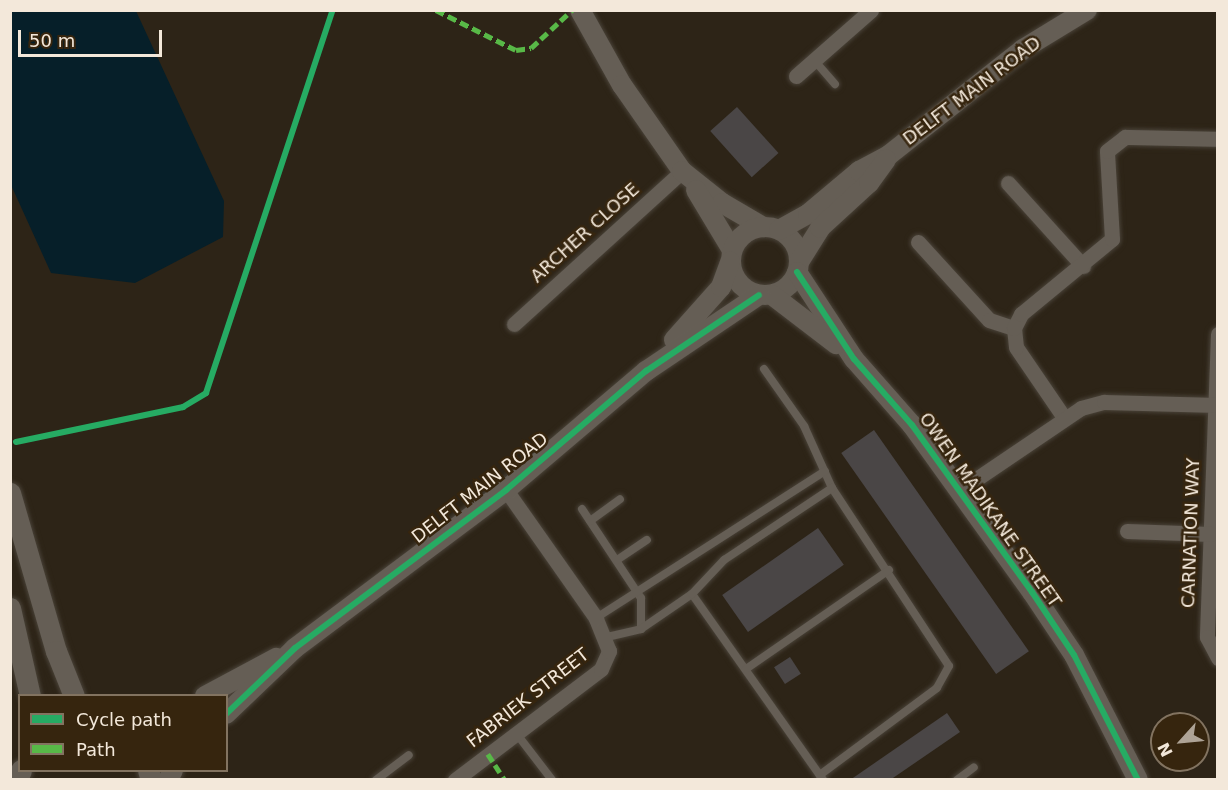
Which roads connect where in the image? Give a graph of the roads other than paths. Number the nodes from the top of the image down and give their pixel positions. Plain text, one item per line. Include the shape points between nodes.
1 (580, 10) edge
2 (871, 10) edge
3 (1088, 10) edge
4 (814, 60) junction
5 (796, 76) dead end
6 (835, 84) dead end
7 (1218, 139) edge
8 (889, 155) junction
9 (686, 175) junction
10 (1008, 183) dead end
11 (771, 228) junction
12 (918, 242) dead end
13 (731, 256) junction
14 (1083, 266) junction
15 (798, 267) junction
16 (766, 295) junction
17 (514, 324) dead end
18 (1014, 328) junction
19 (1218, 334) edge
20 (854, 359) junction
21 (764, 369) dead end
22 (646, 371) junction
23 (1216, 405) edge
24 (1063, 416) junction
25 (825, 471) junction
26 (832, 488) junction
27 (506, 490) junction
28 (960, 490) junction
29 (10, 493) edge
30 (620, 499) dead end
31 (582, 509) dead end
32 (590, 521) junction
33 (1127, 531) dead end
34 (1211, 534) junction
35 (647, 540) dead end
36 (617, 560) junction
37 (889, 570) junction
38 (639, 593) junction
39 (692, 594) junction
40 (10, 608) edge
41 (596, 618) junction
42 (641, 629) junction
43 (607, 637) junction
44 (295, 648) junction
45 (1218, 658) edge
46 (746, 669) junction
47 (30, 694) edge
48 (74, 694) edge
49 (209, 694) edge
50 (228, 712) edge
51 (516, 733) junction
52 (409, 754) dead end
53 (974, 767) dead end
54 (821, 777) edge
55 (376, 780) edge
56 (455, 780) edge
57 (552, 780) edge
58 (957, 780) edge
59 (1138, 780) edge

1 - 9 street via 622,85
2 - 4 street
3 - 8 street, DELFT MAIN ROAD via 1023,49
4 - 5 street
4 - 6 lane
7 - 14 street via 1132,136 1111,145 1104,166 1114,232 1109,245
8 - 11 street, DELFT MAIN ROAD via 859,171 808,214
8 - 15 street, DELFT MAIN ROAD via 869,183 820,228
9 - 11 street
9 - 13 street
9 - 17 street, ARCHER CLOSE
10 - 14 street
11 - 13 street via 744,233
11 - 15 street via 794,243
12 - 18 street via 988,320
13 - 16 street via 739,284
13 - 22 street, DELFT MAIN ROAD via 721,287
14 - 18 street via 1021,314
15 - 16 street via 792,282
15 - 20 street, OWEN MADIKANE STREET
16 - 20 street, OWEN MADIKANE STREET
16 - 22 street, DELFT MAIN ROAD
18 - 24 street via 1016,347
19 - 23 street, CARNATION WAY
20 - 28 street, OWEN MADIKANE STREET via 912,425
21 - 25 lane via 804,426
22 - 27 street, DELFT MAIN ROAD
23 - 24 street via 1104,402
23 - 34 street, CARNATION WAY
24 - 28 street
25 - 26 lane
25 - 38 lane
26 - 37 lane
26 - 39 lane via 724,560
27 - 41 street, FABRIEK STREET
27 - 44 street, DELFT MAIN ROAD
28 - 59 street, OWEN MADIKANE STREET via 1074,655
29 - 48 main road via 56,651
30 - 32 lane
31 - 32 lane
32 - 36 lane
33 - 34 street
34 - 45 street, CARNATION WAY via 1207,637
35 - 36 lane
36 - 38 lane
37 - 46 lane
37 - 54 lane via 948,657 948,673 937,688
38 - 41 lane
38 - 42 lane via 644,610
39 - 42 lane
39 - 46 lane
40 - 47 main road
41 - 43 street, FABRIEK STREET
42 - 43 lane
43 - 51 street, FABRIEK STREET via 609,651 601,669
44 - 49 street, DELFT MAIN ROAD
44 - 50 street, DELFT MAIN ROAD
46 - 54 lane
51 - 56 street, FABRIEK STREET
51 - 57 lane
52 - 55 lane
53 - 58 lane

